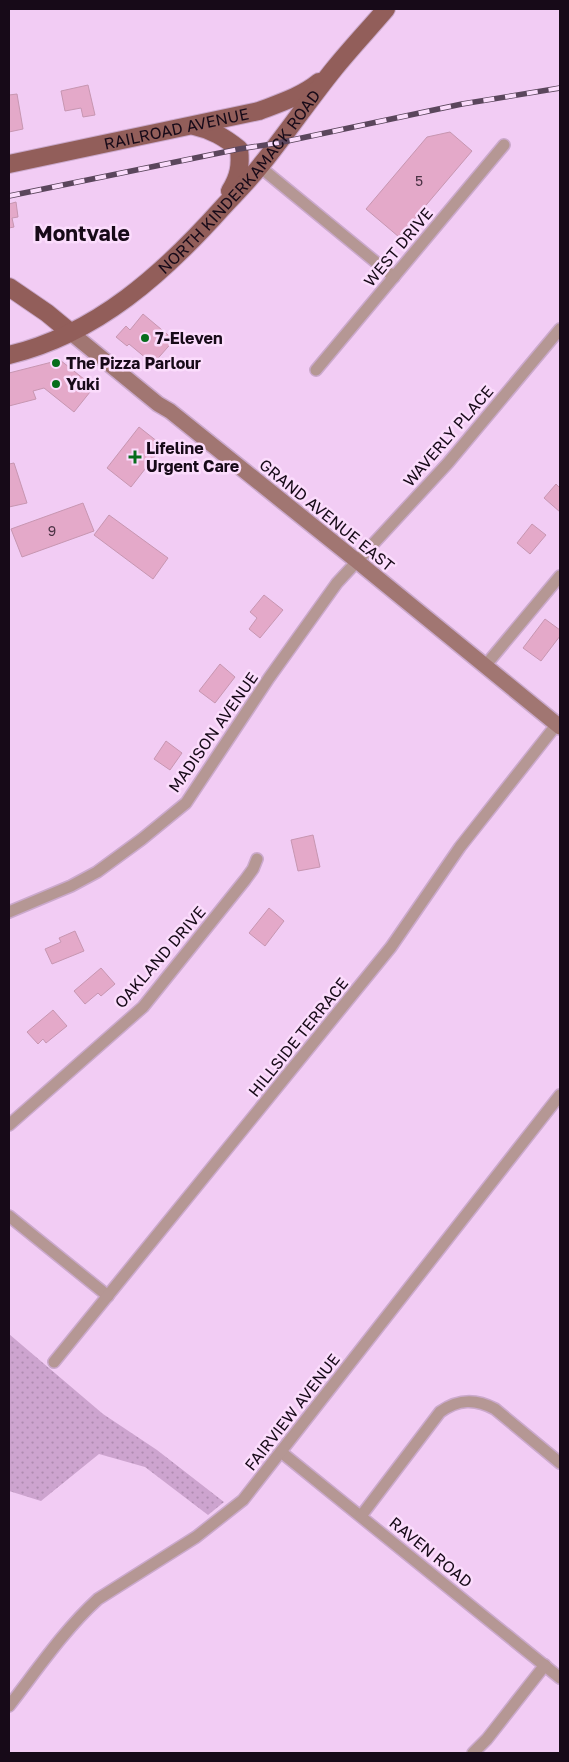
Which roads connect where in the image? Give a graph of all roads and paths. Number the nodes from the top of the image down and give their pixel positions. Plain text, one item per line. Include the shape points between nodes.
1 (386, 9) edge
2 (334, 68) junction
3 (193, 126) junction
4 (504, 145) dead end
5 (239, 149) junction
6 (9, 164) edge
7 (260, 167) junction
8 (202, 230) junction
9 (394, 277) junction
10 (9, 287) edge
11 (560, 329) edge
12 (70, 332) junction
13 (9, 355) edge
14 (316, 370) dead end
15 (358, 562) junction
16 (560, 576) edge
17 (485, 666) junction
18 (559, 726) edge
19 (257, 859) dead end
20 (9, 912) edge
21 (560, 1095) edge
22 (9, 1125) edge
23 (9, 1216) edge
24 (108, 1296) junction
25 (54, 1362) dead end
26 (281, 1452) junction
27 (560, 1463) edge
28 (361, 1516) junction
29 (544, 1665) junction
30 (560, 1678) edge
31 (9, 1706) edge
32 (474, 1753) edge

1 - 2 main road, NORTH KINDERKAMACK ROAD
2 - 3 main road, RAILROAD AVENUE via 312,87 288,100
2 - 7 main road, NORTH KINDERKAMACK ROAD
3 - 5 main road via 223,136
3 - 6 main road, RAILROAD AVENUE
4 - 9 street, WEST DRIVE
5 - 7 main road
5 - 8 main road via 241,164 236,182
7 - 8 main road, NORTH KINDERKAMACK ROAD
7 - 9 street
8 - 12 main road, NORTH KINDERKAMACK ROAD via 122,302
9 - 14 street, WEST DRIVE
10 - 12 main road
11 - 15 street, WAVERLY PLACE
12 - 13 main road, NORTH KINDERKAMACK ROAD
12 - 15 main road, GRAND AVENUE EAST
15 - 17 main road, GRAND AVENUE EAST
15 - 20 street, MADISON AVENUE via 337,583 269,678 186,803 96,872
16 - 17 street
17 - 18 main road, GRAND AVENUE EAST
18 - 24 street, HILLSIDE TERRACE via 460,847 391,947
19 - 22 street, OAKLAND DRIVE via 245,880 143,1007
21 - 26 street, FAIRVIEW AVENUE
23 - 24 street
24 - 25 street, HILLSIDE TERRACE
26 - 28 street, RAVEN ROAD
26 - 31 street, FAIRVIEW AVENUE via 243,1500 196,1537 113,1588 85,1610
27 - 28 street via 495,1409 474,1400 462,1401 440,1412
28 - 29 street, RAVEN ROAD
29 - 30 street, RAVEN ROAD
29 - 32 street

